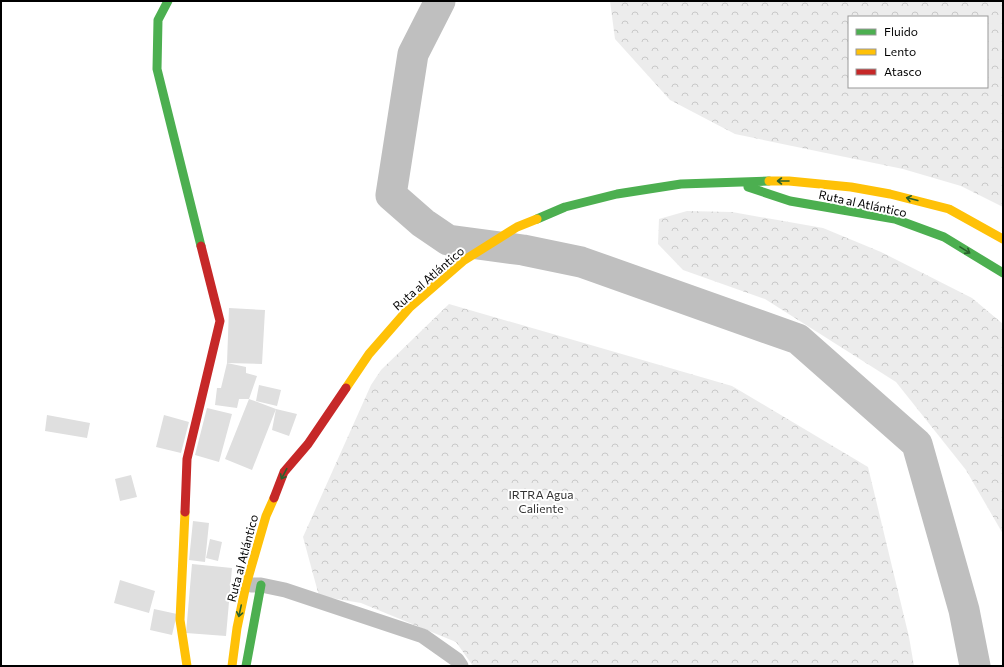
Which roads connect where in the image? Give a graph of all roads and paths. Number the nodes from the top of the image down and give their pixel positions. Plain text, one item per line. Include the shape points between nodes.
1 (168, 1) edge
2 (732, 182) junction
3 (1003, 239) edge
4 (1003, 273) edge
5 (308, 444) junction
6 (303, 463) dead end
7 (257, 582) junction
8 (187, 666) edge
9 (232, 666) edge
10 (246, 666) edge
11 (461, 666) edge

1 - 8 main road via 158,20 157,69 220,321 187,459 180,620
3 -> 2 main road, Ruta al Atlántico via 949,209 890,194 789,181
2 -> 4 main road, Ruta al Atlántico via 790,201 902,222 944,237
2 - 5 main road, Ruta al Atlántico via 681,184 617,194 565,207 517,227 463,261 410,307 369,354
5 - 6 main road, Ruta al Atlántico
5 -> 7 main road, Ruta al Atlántico via 284,472 266,516
7 -> 9 main road, Ruta al Atlántico via 237,628
7 - 10 main road, Ruta al Atlántico
7 - 11 street via 423,636 457,660

